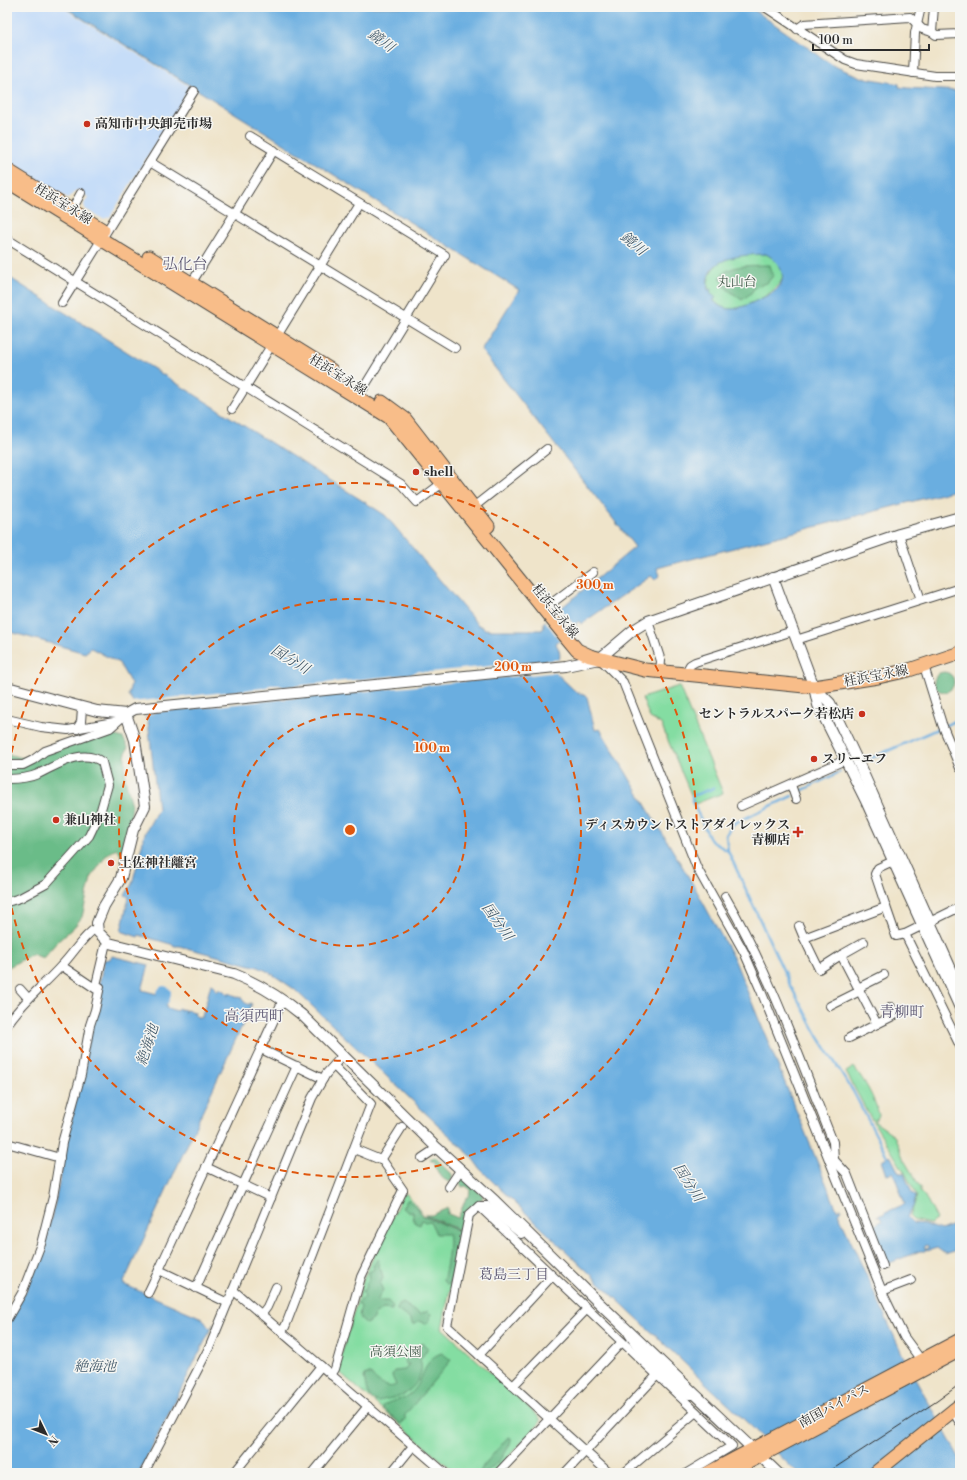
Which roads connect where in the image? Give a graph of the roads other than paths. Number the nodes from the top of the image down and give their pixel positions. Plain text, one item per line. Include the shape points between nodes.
1 (765, 7) edge
2 (921, 7) edge
3 (934, 7) edge
4 (917, 22) junction
5 (797, 29) junction
6 (932, 32) junction
7 (960, 34) edge
8 (913, 73) junction
9 (960, 76) edge
10 (194, 90) dead end
11 (250, 136) dead end
12 (274, 150) junction
13 (150, 162) junction
14 (7, 170) edge
15 (7, 181) edge
16 (81, 193) dead end
17 (359, 203) junction
18 (69, 214) junction
19 (236, 214) junction
20 (104, 235) junction
21 (7, 239) edge
22 (320, 266) junction
23 (75, 282) junction
24 (188, 287) junction
25 (62, 303) dead end
26 (406, 318) junction
27 (275, 340) junction
28 (455, 348) dead end
29 (245, 388) junction
30 (360, 393) junction
31 (232, 409) dead end
32 (547, 448) dead end
33 (446, 480) junction
34 (470, 510) junction
35 (960, 517) edge
36 (899, 534) junction
37 (593, 572) dead end
38 (772, 577) junction
39 (960, 588) edge
40 (921, 600) junction
41 (549, 610) junction
42 (648, 621) junction
43 (794, 636) junction
44 (960, 653) edge
45 (599, 659) junction
46 (924, 666) junction
47 (660, 672) junction
48 (685, 674) junction
49 (7, 687) edge
50 (814, 687) junction
51 (82, 708) junction
52 (130, 711) junction
53 (7, 719) edge
54 (116, 722) junction
55 (77, 729) junction
56 (845, 760) junction
57 (7, 765) edge
58 (960, 768) edge
59 (7, 780) edge
60 (791, 785) junction
61 (796, 799) dead end
62 (741, 806) dead end
63 (893, 861) junction
64 (725, 896) dead end
65 (7, 902) edge
66 (886, 907) junction
67 (960, 907) edge
68 (925, 923) junction
69 (799, 926) dead end
70 (97, 927) junction
71 (905, 934) junction
72 (804, 938) junction
73 (864, 942) dead end
74 (105, 947) dead end
75 (841, 955) junction
76 (62, 966) junction
77 (884, 975) dead end
78 (20, 989) dead end
79 (859, 989) junction
80 (960, 989) edge
81 (99, 991) junction
82 (28, 998) junction
83 (284, 1000) junction
84 (830, 1006) dead end
85 (891, 1007) dead end
86 (960, 1008) edge
87 (877, 1024) junction
88 (7, 1025) edge
89 (849, 1038) dead end
90 (960, 1046) edge
91 (261, 1049) junction
92 (343, 1055) junction
93 (297, 1066) junction
94 (334, 1066) junction
95 (323, 1079) junction
96 (402, 1127) dead end
97 (7, 1143) edge
98 (437, 1148) junction
99 (354, 1149) junction
100 (60, 1158) junction
101 (422, 1158) dead end
102 (382, 1160) junction
103 (832, 1161) junction
104 (206, 1167) junction
105 (461, 1169) junction
106 (243, 1184) junction
107 (449, 1187) dead end
108 (271, 1198) junction
109 (479, 1206) junction
110 (527, 1232) junction
111 (883, 1266) dead end
112 (159, 1270) junction
113 (552, 1276) junction
114 (911, 1280) dead end
115 (276, 1287) dead end
116 (196, 1288) junction
117 (233, 1290) junction
118 (882, 1291) junction
119 (148, 1293) dead end
120 (228, 1302) junction
121 (587, 1309) junction
122 (261, 1315) junction
123 (7, 1319) edge
124 (620, 1323) junction
125 (281, 1332) junction
126 (960, 1340) edge
127 (622, 1342) junction
128 (960, 1350) edge
129 (479, 1355) junction
130 (919, 1364) junction
131 (321, 1366) junction
132 (660, 1373) junction
133 (331, 1375) junction
134 (513, 1386) junction
135 (695, 1395) junction
136 (368, 1406) junction
137 (955, 1408) edge
138 (696, 1412) junction
139 (549, 1419) junction
140 (960, 1421) edge
141 (413, 1446) junction
142 (585, 1451) junction
143 (759, 1451) junction
144 (145, 1472) edge
145 (234, 1473) edge
146 (313, 1473) edge
147 (391, 1473) edge
148 (445, 1473) edge
149 (498, 1473) edge
150 (565, 1473) edge
151 (609, 1473) edge
152 (624, 1473) edge
153 (687, 1473) edge
154 (708, 1473) edge
155 (728, 1473) edge
156 (778, 1473) edge
157 (875, 1473) edge

1 - 5 street
2 - 4 street
3 - 6 street
4 - 5 street via 910,17 804,24
4 - 6 street via 922,29
4 - 8 street
5 - 8 street via 845,60
6 - 7 street via 936,35
8 - 9 street
10 - 13 street
11 - 12 street
12 - 17 street
12 - 19 street
13 - 19 street
13 - 20 street
14 - 18 main road, 桂浜宝永線
15 - 18 main road, 桂浜宝永線
16 - 18 street
17 - 22 street
17 - 26 street via 445,255
18 - 20 main road, 桂浜宝永線
19 - 22 street
19 - 24 street
20 - 23 street
20 - 24 main road, 桂浜宝永線
21 - 23 street
22 - 26 street
22 - 27 street
23 - 25 street
23 - 29 street
24 - 27 main road, 桂浜宝永線
26 - 28 street
26 - 30 street
27 - 29 street
27 - 30 main road, 桂浜宝永線
29 - 31 street
29 - 33 street via 401,484 417,502
30 - 33 main road, 桂浜宝永線 via 398,425
32 - 34 street
33 - 34 main road, 桂浜宝永線
34 - 41 main road, 桂浜宝永線
35 - 36 street
36 - 38 street
36 - 40 street
37 - 41 street
38 - 42 street
38 - 43 street
39 - 40 street
40 - 43 street
41 - 45 main road, 桂浜宝永線 via 570,636
42 - 45 street
42 - 47 street via 662,661
43 - 48 street via 695,662
43 - 50 street
44 - 46 main road, 桂浜宝永線
45 - 47 main road, 桂浜宝永線
45 - 52 street via 566,666
45 - 103 street via 622,682 698,868 744,952
46 - 50 main road, 桂浜宝永線 via 878,677
46 - 58 street via 942,726
47 - 48 main road, 桂浜宝永線
48 - 50 main road, 桂浜宝永線
49 - 51 street
50 - 56 street via 818,704
50 - 68 street via 830,703 859,764
51 - 52 street via 97,712
51 - 55 street via 81,722
52 - 54 street
52 - 70 street via 145,806 133,830 121,878 104,906
53 - 55 street via 58,730
54 - 55 street
54 - 57 street via 110,728 45,751 23,765
56 - 60 street
56 - 63 street
59 - 65 street via 37,774 70,759 94,757 102,762 108,785 100,813 89,836 46,884
60 - 61 street
60 - 62 street
63 - 66 street via 878,868 875,874
63 - 68 street
64 - 103 street via 754,949 773,992 833,1142
66 - 71 street via 896,936
66 - 72 street
67 - 68 street
68 - 71 street
68 - 80 street
68 - 86 street
69 - 72 street
70 - 76 street via 86,935
70 - 83 street via 98,932 109,943 234,974
71 - 90 street
72 - 75 street via 819,969
73 - 75 street
74 - 81 street via 96,985 100,987
75 - 79 street
76 - 81 street
76 - 82 street
77 - 79 street
78 - 82 street
79 - 84 street
79 - 87 street
81 - 100 street
82 - 88 street
83 - 91 street
83 - 92 street
85 - 87 street via 895,1015
87 - 89 street
91 - 93 street
91 - 104 street
92 - 94 street
92 - 98 street
93 - 95 street
93 - 106 street
94 - 95 street
94 - 99 street via 371,1104
95 - 108 street via 312,1098
96 - 102 street
97 - 100 street
98 - 101 street
98 - 105 street
99 - 102 street
99 - 125 street
100 - 123 street via 54,1197 41,1244 22,1292
102 - 133 street via 403,1190 360,1277 335,1369
103 - 111 street via 847,1174
103 - 118 street
104 - 106 street
104 - 112 street
105 - 107 street
105 - 110 street
106 - 108 street
106 - 116 street
108 - 117 street
109 - 110 street via 488,1206 521,1234
109 - 113 street
109 - 129 street via 469,1215 447,1326
110 - 124 street
112 - 116 street
112 - 119 street
113 - 121 street
113 - 129 street
114 - 118 street
115 - 122 street
116 - 120 street
117 - 120 street
117 - 122 street
118 - 130 street
120 - 144 street via 210,1346
121 - 127 street
121 - 134 street
122 - 125 street
124 - 132 street
124 - 135 street
125 - 131 street
126 - 130 main road, 南国バイパス
127 - 132 street
127 - 139 street
128 - 130 main road, 南国バイパス
129 - 134 street
130 - 143 main road, 南国バイパス
131 - 133 street
131 - 145 street
132 - 135 street via 689,1396
132 - 138 street
132 - 142 street
133 - 136 street
134 - 139 street
135 - 143 street
136 - 141 street
136 - 146 street
137 - 140 street
137 - 157 main road
138 - 152 street
138 - 153 street via 732,1446
139 - 142 street
139 - 149 street
141 - 147 street
141 - 148 street
142 - 150 street
142 - 151 street
143 - 154 main road, 南国バイパス
143 - 155 main road, 南国バイパス
143 - 156 street

